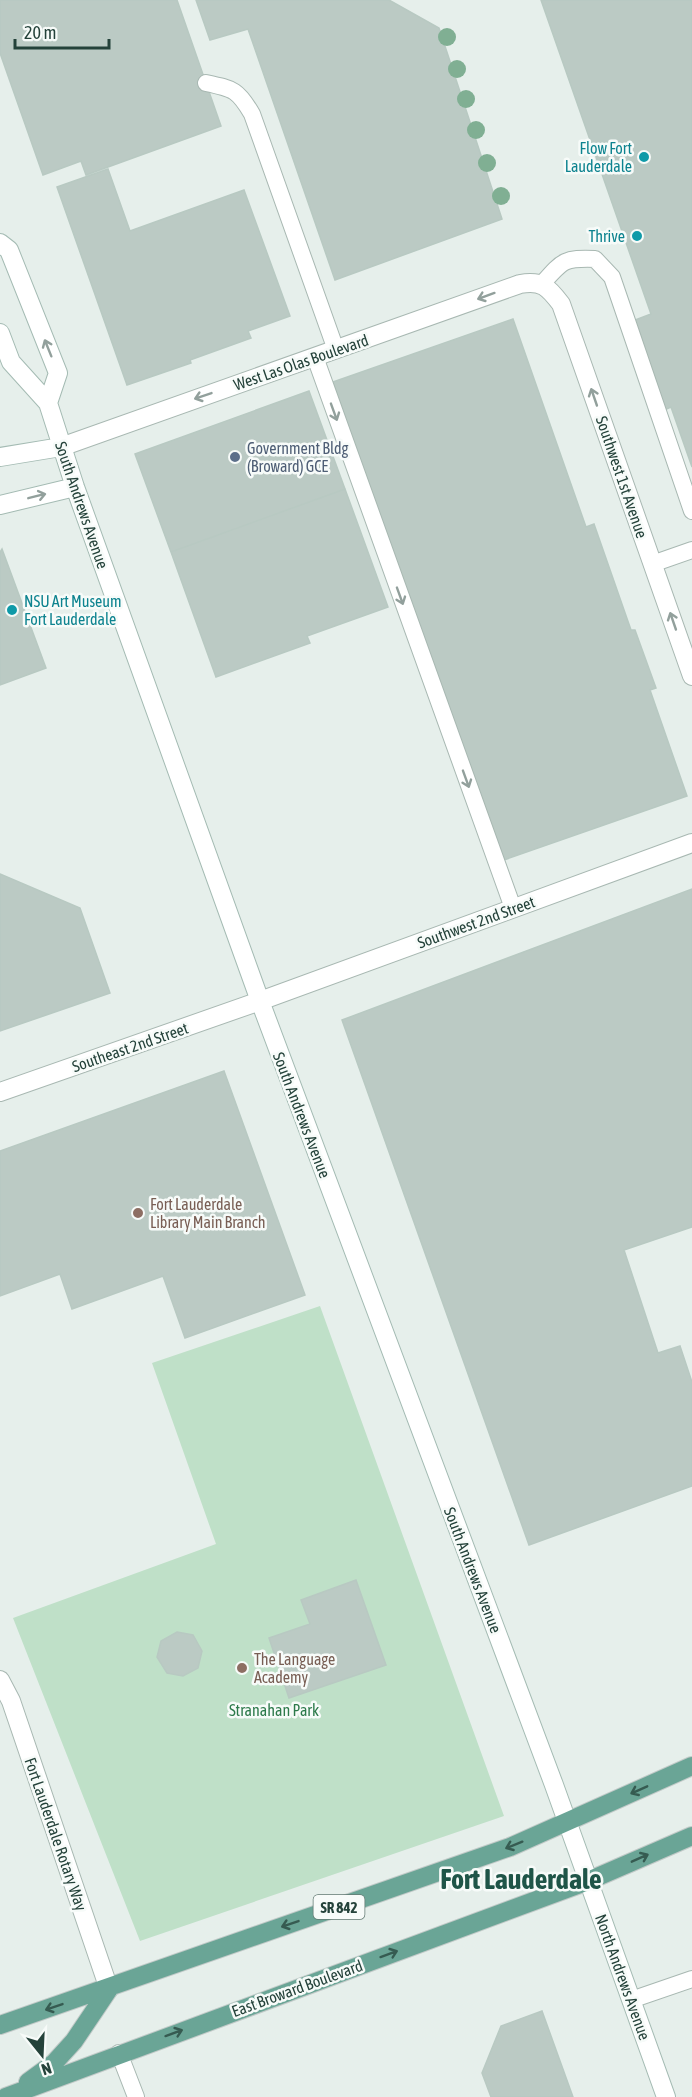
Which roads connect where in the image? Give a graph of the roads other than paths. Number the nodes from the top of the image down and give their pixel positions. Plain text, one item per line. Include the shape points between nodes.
1 (206, 83) dead end
2 (0, 243) edge
3 (542, 284) junction
4 (0, 333) edge
5 (336, 350) junction
6 (315, 357) junction
7 (48, 403) junction
8 (61, 447) junction
9 (0, 457) edge
10 (75, 487) junction
11 (0, 505) edge
12 (692, 511) edge
13 (692, 550) edge
14 (652, 564) junction
15 (692, 676) edge
16 (692, 843) edge
17 (513, 908) junction
18 (260, 1001) junction
19 (0, 1092) edge
20 (0, 1680) edge
21 (692, 1766) edge
22 (568, 1822) junction
23 (692, 1836) edge
24 (588, 1881) junction
25 (692, 1979) edge
26 (109, 1989) junction
27 (631, 2000) junction
28 (0, 2025) edge
29 (119, 2053) junction
30 (7, 2096) edge
31 (136, 2097) edge
32 (666, 2097) edge

1 - 5 lane via 242,96 252,114
7 -> 2 main road via 58,373 9,250
3 -> 5 main road, West Las Olas Boulevard via 520,284
3 - 12 lane via 571,258 595,259 612,277
14 -> 3 main road, Southwest 1st Avenue via 561,304
4 - 7 main road, South Andrews Avenue via 11,362
5 - 6 main road, West Las Olas Boulevard
6 -> 8 main road, West Las Olas Boulevard
6 -> 17 lane
7 - 8 main road, South Andrews Avenue
8 - 9 main road, West Las Olas Boulevard
8 - 10 main road, South Andrews Avenue
11 -> 10 main road
10 - 18 main road, South Andrews Avenue
13 - 14 lane
15 -> 14 main road, Southwest 1st Avenue
16 - 17 main road, Southwest 2nd Street
17 - 18 main road, Southwest 2nd Street
18 - 19 main road, Southeast 2nd Street
18 - 22 main road, South Andrews Avenue
20 - 26 main road, Fort Lauderdale Rotary Way via 11,1701
21 -> 22 main road, SR 842
22 - 24 main road, North Andrews Avenue
22 -> 26 main road, SR 842 via 510,1847
24 -> 23 main road, East Broward Boulevard
24 - 27 main road, North Andrews Avenue
29 -> 24 main road, East Broward Boulevard
25 - 27 lane
26 -> 28 main road, SR 842
26 - 30 main road via 54,2063
27 - 32 main road, North Andrews Avenue
29 - 30 main road, East Broward Boulevard
29 - 31 lane

